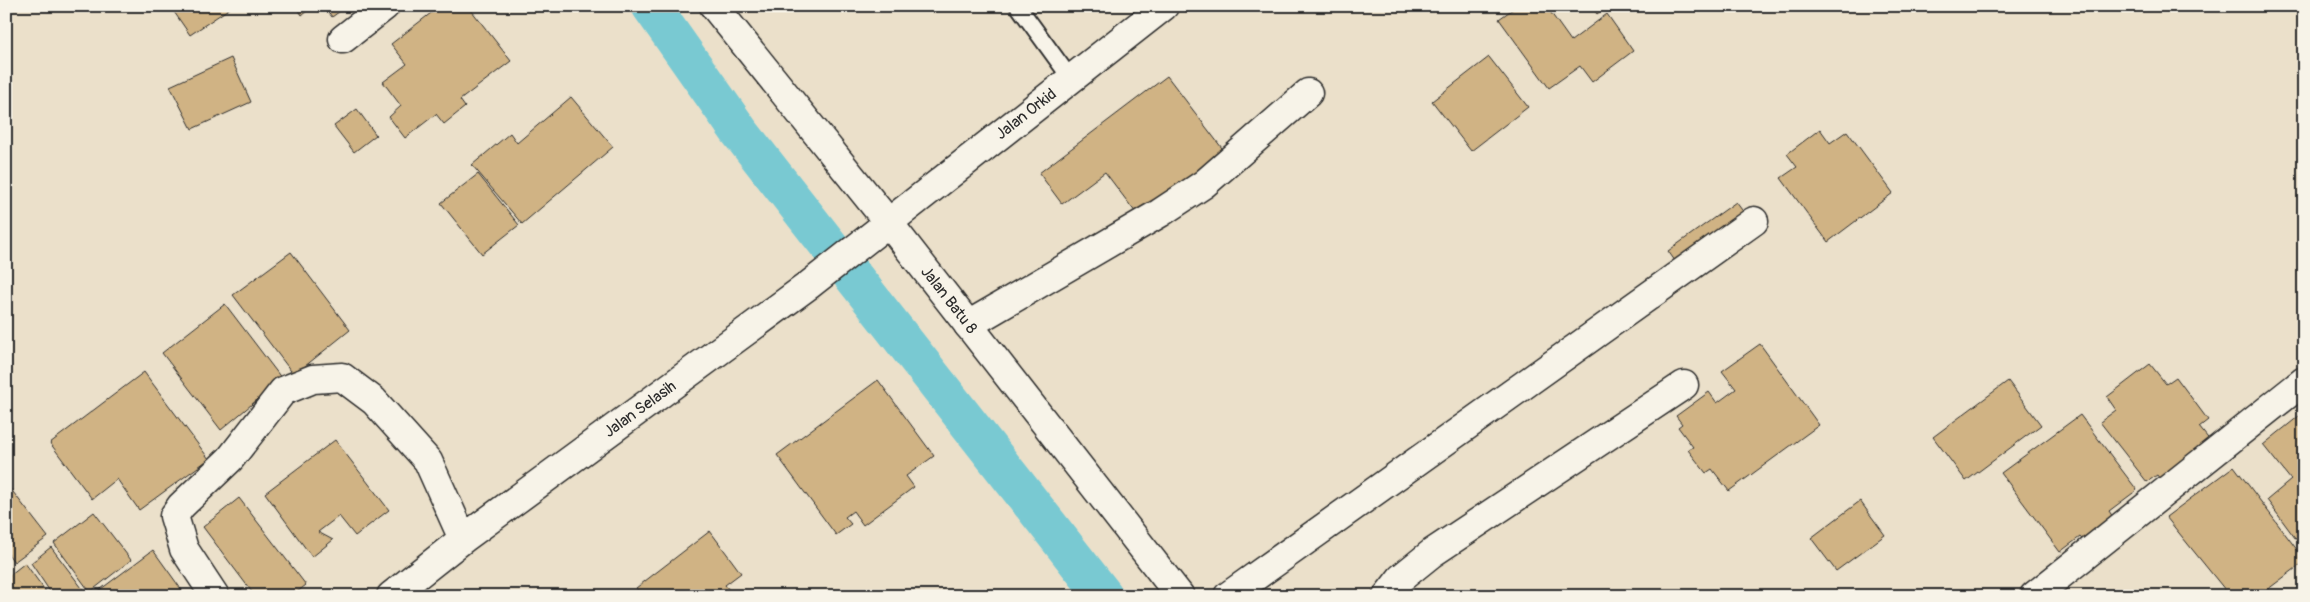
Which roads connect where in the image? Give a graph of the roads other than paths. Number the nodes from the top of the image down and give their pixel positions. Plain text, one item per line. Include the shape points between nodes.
1 (385, 6) edge
2 (714, 6) edge
3 (1018, 6) edge
4 (1164, 6) edge
5 (343, 39) dead end
6 (1071, 79) junction
7 (1308, 93) dead end
8 (1754, 221) dead end
9 (888, 222) junction
10 (968, 325) junction
11 (2304, 380) edge
12 (1684, 385) dead end
13 (463, 539) junction
14 (215, 596) edge
15 (391, 596) edge
16 (1180, 596) edge
17 (1228, 596) edge
18 (1387, 596) edge
19 (2034, 596) edge

1 - 5 street
2 - 9 street, Jalan Batu 8
3 - 6 lane
4 - 6 street, Jalan Orkid
6 - 9 street, Jalan Orkid
7 - 10 street via 1204,184
8 - 17 street
9 - 10 street, Jalan Batu 8
9 - 13 street, Jalan Selasih
10 - 16 street, Jalan Batu 8
11 - 19 street
12 - 18 street via 1432,553 1401,578
13 - 14 street via 428,460 374,401 342,377 314,379 283,391 230,459 180,506 174,516 184,549
13 - 15 street, Jalan Selasih

